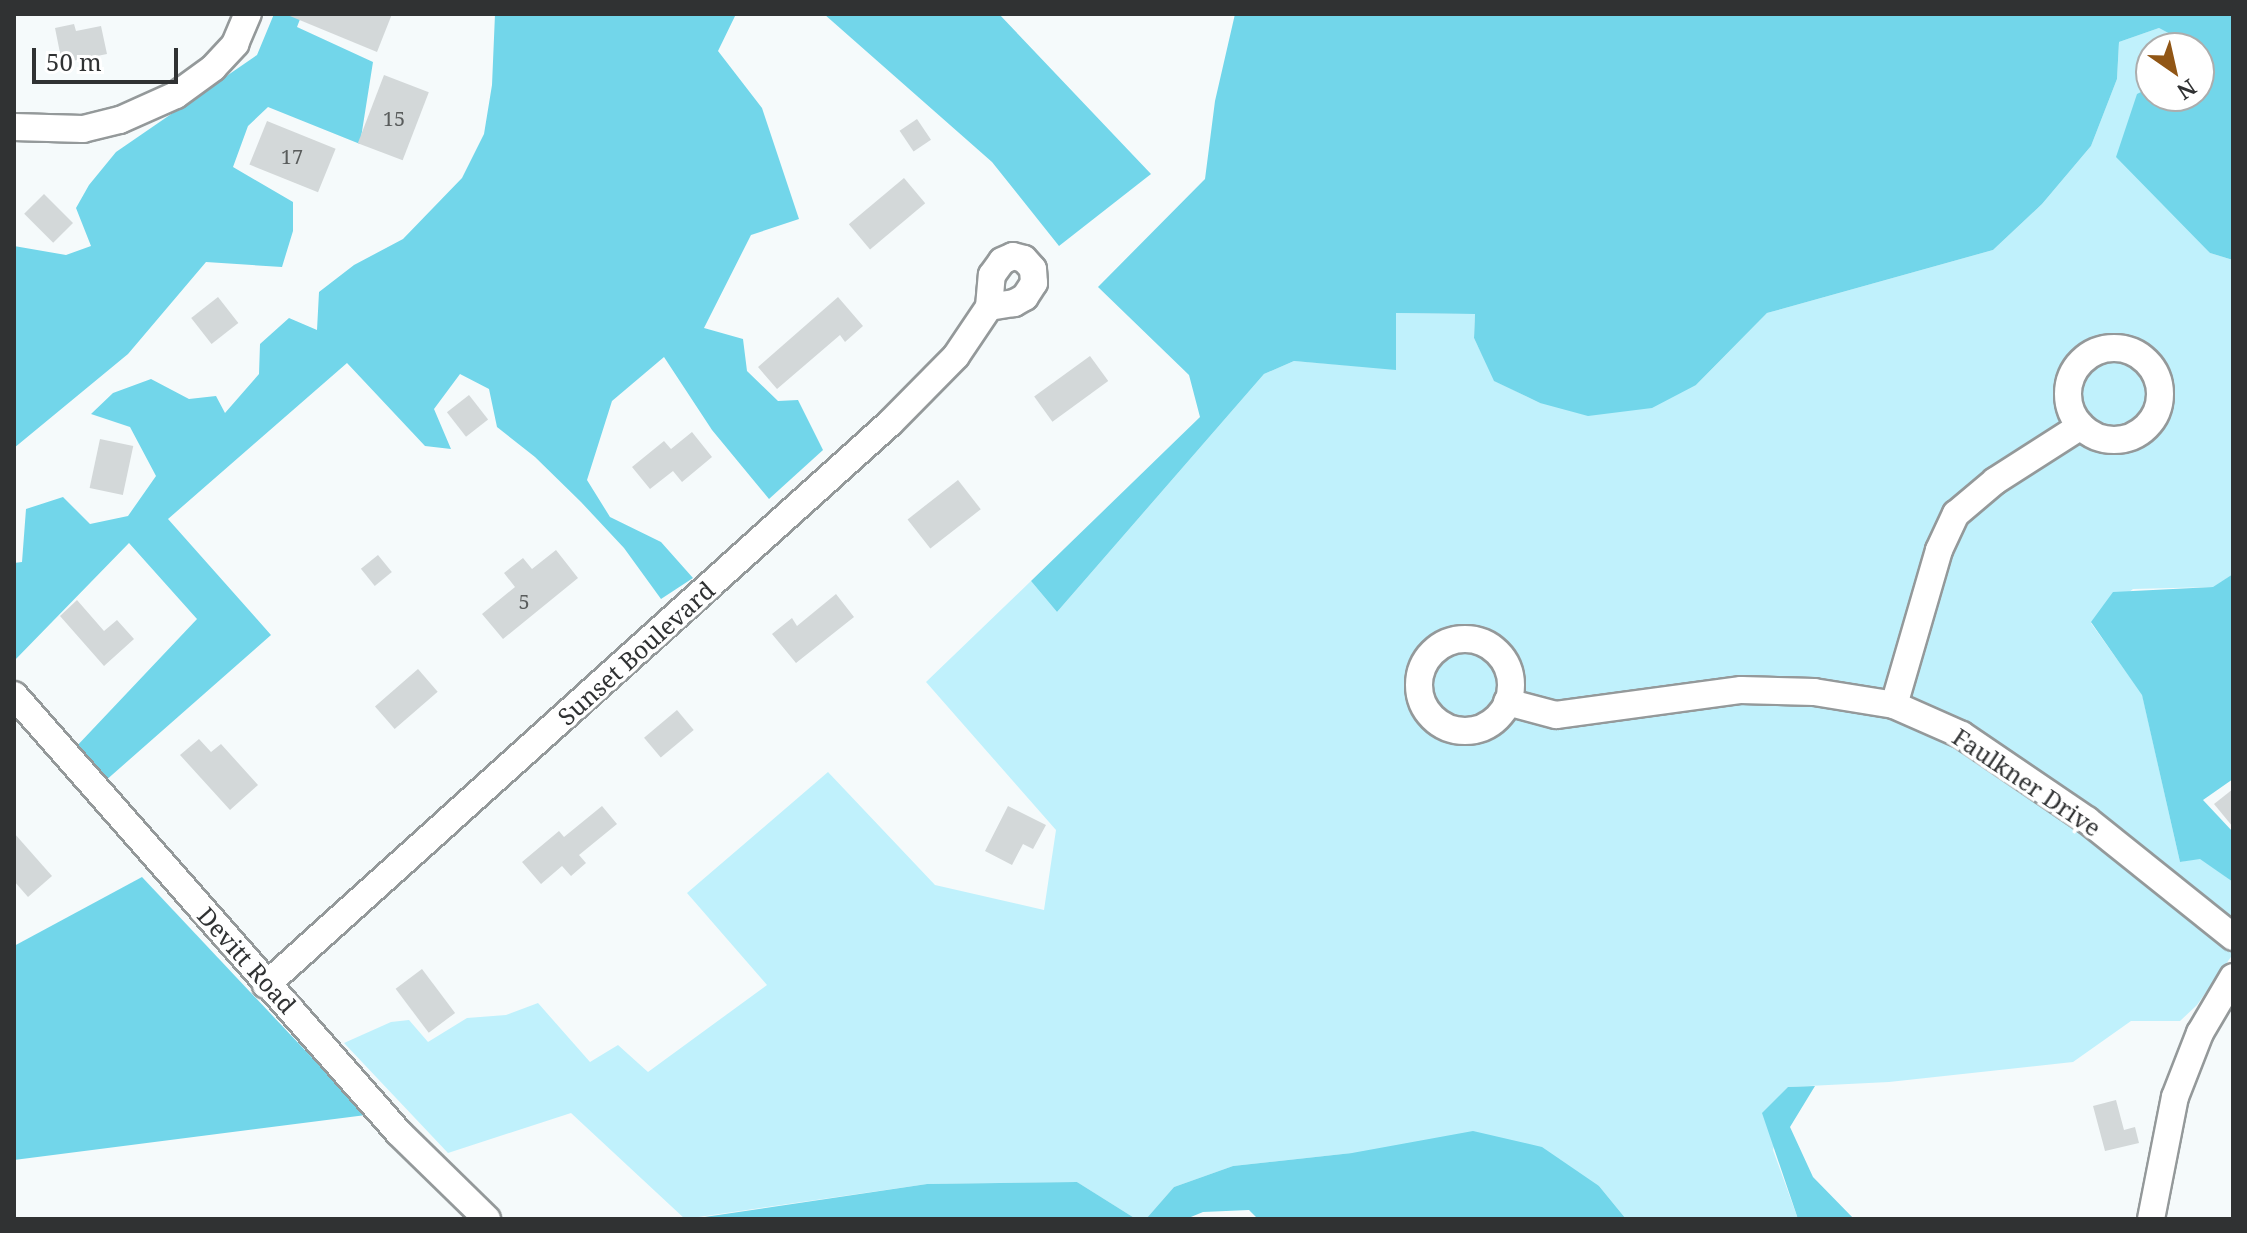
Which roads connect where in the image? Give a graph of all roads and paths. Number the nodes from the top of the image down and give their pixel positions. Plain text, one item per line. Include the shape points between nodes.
1 (248, 14) edge
2 (14, 127) edge
3 (989, 307) dead end
4 (2081, 426) dead end
5 (14, 695) edge
6 (1507, 702) dead end
7 (1894, 705) junction
8 (2233, 937) edge
9 (2233, 977) edge
10 (266, 985) junction
11 (487, 1219) edge
12 (2151, 1219) edge

1 - 2 street via 235,44 176,95 120,120 83,129
3 - 10 street, Sunset Boulevard via 956,356 890,423
4 - 7 street via 1995,481 1956,514 1939,550
5 - 10 street, Devitt Road
6 - 7 street, Faulkner Drive via 1556,715 1741,690 1814,692
7 - 8 street, Faulkner Drive via 1962,735 2087,820
9 - 12 street via 2200,1033 2175,1097
10 - 11 street, Devitt Road via 399,1133

